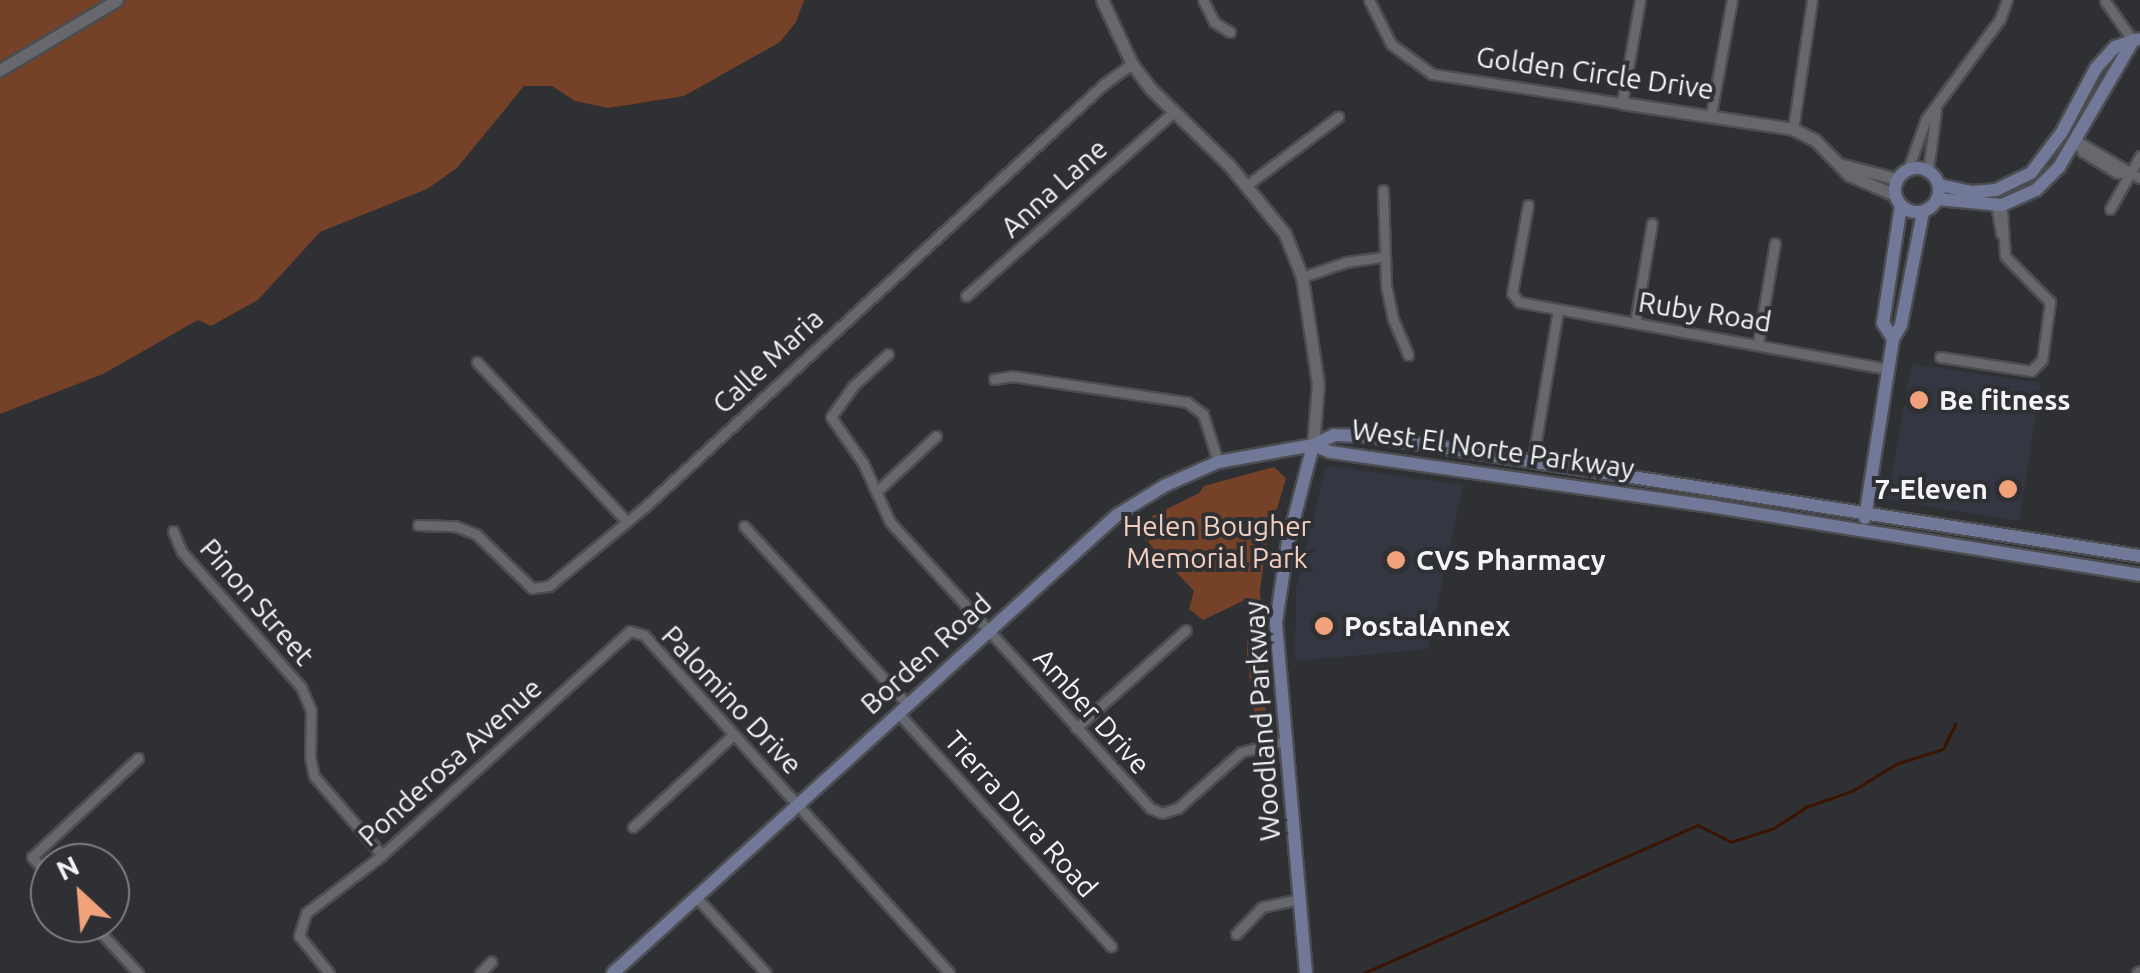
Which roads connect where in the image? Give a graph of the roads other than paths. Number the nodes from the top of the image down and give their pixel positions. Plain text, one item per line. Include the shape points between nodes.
1 (117, 0) edge
2 (1102, 0) edge
3 (1203, 0) edge
4 (1368, 0) edge
5 (1637, 0) edge
6 (1732, 0) edge
7 (1812, 0) edge
8 (2007, 0) edge
9 (2105, 0) edge
10 (1230, 32) dead end
11 (2136, 40) edge
12 (1132, 64) junction
13 (0, 70) edge
14 (1622, 103) junction
15 (1936, 110) junction
16 (1172, 113) junction
17 (1711, 114) junction
18 (1338, 118) dead end
19 (1792, 128) junction
20 (2062, 132) junction
21 (2075, 140) junction
22 (2140, 156) edge
23 (1839, 164) junction
24 (1928, 170) junction
25 (1903, 174) junction
26 (2135, 175) edge
27 (1247, 185) junction
28 (1383, 190) dead end
29 (1991, 191) junction
30 (1938, 192) junction
31 (1898, 200) junction
32 (1528, 205) dead end
33 (1996, 206) junction
34 (2110, 209) dead end
35 (1923, 212) junction
36 (1652, 223) dead end
37 (1775, 242) dead end
38 (1383, 258) junction
39 (1302, 277) junction
40 (966, 296) dead end
41 (1558, 310) junction
42 (1636, 323) junction
43 (1893, 339) junction
44 (1758, 343) junction
45 (888, 354) dead end
46 (1408, 355) dead end
47 (1940, 357) dead end
48 (477, 362) dead end
49 (1889, 369) junction
50 (994, 378) dead end
51 (936, 436) dead end
52 (1312, 445) junction
53 (1533, 458) junction
54 (1218, 462) junction
55 (876, 492) junction
56 (1866, 513) junction
57 (626, 522) junction
58 (418, 525) dead end
59 (744, 526) dead end
60 (173, 531) dead end
61 (1863, 531) junction
62 (2140, 556) edge
63 (2140, 576) edge
64 (1186, 630) dead end
65 (630, 631) joint
66 (990, 632) junction
67 (903, 708) junction
68 (1076, 728) junction
69 (733, 735) junction
70 (1286, 741) junction
71 (138, 758) dead end
72 (797, 804) junction
73 (633, 828) dead end
74 (46, 843) edge
75 (382, 856) junction
76 (696, 897) junction
77 (1299, 899) junction
78 (1236, 934) dead end
79 (110, 943) edge
80 (1110, 946) dead end
81 (491, 962) dead end
82 (138, 973) edge
83 (329, 973) edge
84 (480, 973) edge
85 (613, 973) edge
86 (766, 973) edge
87 (949, 973) edge
88 (1306, 973) edge

1 - 13 street
2 - 12 street, Woodland Parkway
3 - 10 street via 1214,22
4 - 14 street, Golden Circle Drive via 1390,44 1432,74
5 - 14 street
6 - 17 street
7 - 19 street
8 - 15 street
9 - 11 street
11 - 20 main road via 2115,47 2096,68
11 - 21 main road
12 - 16 street, Woodland Parkway
12 - 57 street, Calle Maria
14 - 17 street, Golden Circle Drive
15 - 24 street
15 - 25 street
16 - 27 street, Woodland Parkway
16 - 40 street, Anna Lane
17 - 19 street, Golden Circle Drive
18 - 27 street
19 - 23 street, Golden Circle Drive
20 - 21 main road
20 - 29 main road via 2030,174
21 - 26 street
21 - 33 main road via 2036,190
22 - 26 street
23 - 25 street, Golden Circle Drive
23 - 31 street, Golden Circle Drive
24 - 25 main road
24 - 30 main road
25 - 31 main road
26 - 34 street
27 - 39 street, Woodland Parkway via 1285,234
28 - 38 street
29 - 30 main road
29 - 33 main road
30 - 33 main road
30 - 35 main road
31 - 35 main road
31 - 43 main road via 1902,223 1883,323
32 - 41 street, Ruby Road via 1512,293
33 - 47 street via 2002,211 2005,256 2050,302 2042,360 2031,371
35 - 43 main road
36 - 42 street
37 - 44 street
38 - 39 street
38 - 46 street via 1392,319
39 - 52 street, Woodland Parkway via 1318,384
41 - 42 street, Ruby Road
41 - 53 street
42 - 44 street, Ruby Road
43 - 49 main road
44 - 49 street, Ruby Road
45 - 55 street, Amber Drive via 831,417
48 - 57 street
49 - 56 main road
50 - 54 street via 1187,402 1203,414
51 - 55 street
52 - 53 main road, West El Norte Parkway via 1334,435 1368,436
52 - 54 main road, Borden Road
52 - 61 main road, West El Norte Parkway
52 - 70 main road, Woodland Parkway via 1276,597
53 - 56 main road, West El Norte Parkway
54 - 66 main road, Borden Road via 1116,516
55 - 66 street, Amber Drive via 890,522
56 - 61 main road
56 - 62 main road, West El Norte Parkway
57 - 58 street, Calle Maria via 539,590 476,534
59 - 67 street, Tierra Dura Road
60 - 75 street, Pinon Street via 182,552 301,687 311,710 314,776
61 - 63 main road, West El Norte Parkway
64 - 68 street
65 - 69 street, Palomino Drive via 644,636
65 - 75 street, Ponderosa Avenue
66 - 67 main road, Borden Road
66 - 68 street, Amber Drive
67 - 72 main road, Borden Road
67 - 80 street, Tierra Dura Road
68 - 70 street, Amber Drive via 1150,808 1167,813 1242,752
69 - 72 street, Palomino Drive
69 - 73 street
70 - 77 main road, Woodland Parkway
71 - 74 street
72 - 76 main road, Borden Road
72 - 87 street, Palomino Drive
75 - 83 street, Ponderosa Avenue via 300,924 305,947
76 - 85 main road, Borden Road
76 - 86 street
77 - 78 street via 1262,907
77 - 88 main road, Woodland Parkway
79 - 82 street
81 - 84 street

